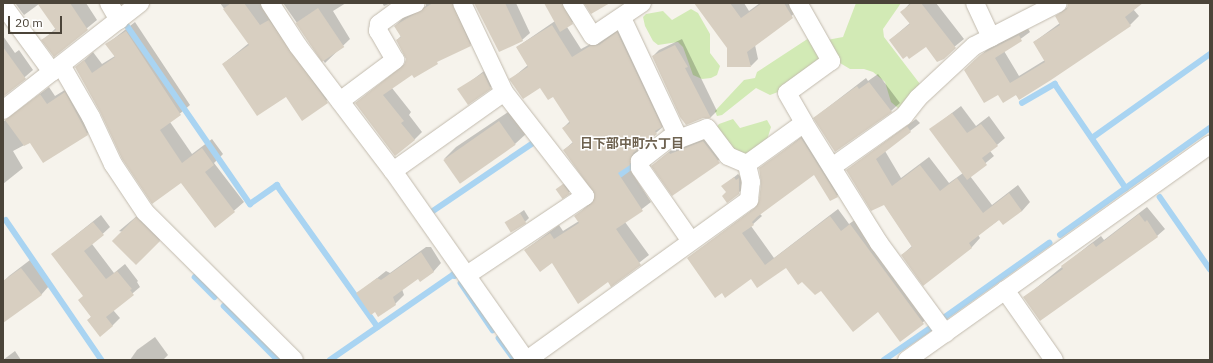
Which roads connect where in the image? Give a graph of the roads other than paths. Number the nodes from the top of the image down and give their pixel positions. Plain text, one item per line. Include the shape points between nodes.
1 (109, 3) edge
2 (140, 3) edge
3 (270, 3) edge
4 (416, 3) edge
5 (462, 3) edge
6 (572, 3) edge
7 (642, 3) edge
8 (798, 3) edge
9 (975, 3) edge
10 (1058, 3) edge
11 (3, 4) edge
12 (396, 7) edge
13 (622, 18) junction
14 (118, 20) junction
15 (991, 38) junction
16 (56, 68) junction
17 (504, 92) junction
18 (340, 101) junction
19 (3, 110) edge
20 (804, 123) junction
21 (676, 133) junction
22 (1210, 145) edge
23 (747, 164) junction
24 (832, 167) junction
25 (393, 170) junction
26 (691, 241) junction
27 (467, 276) junction
28 (1005, 290) junction
29 (945, 333) junction
30 (294, 360) edge
31 (526, 360) edge
32 (907, 360) edge
33 (1054, 360) edge

1 - 14 street
2 - 14 street
3 - 18 street via 298,46
4 - 12 street
5 - 17 street
6 - 13 street via 593,36
7 - 13 street
8 - 20 street via 831,61 787,93
9 - 15 street
10 - 15 street
11 - 16 street
12 - 18 street via 378,24 378,31 395,60
13 - 21 street
14 - 16 street
15 - 24 street via 974,46 956,61 904,116
16 - 19 street
16 - 30 street via 91,117 113,164 145,212
17 - 25 street
17 - 27 street via 585,196
18 - 25 street
20 - 23 street
20 - 24 street
21 - 23 street via 679,139 707,128 728,156
21 - 26 street via 640,161 640,168
22 - 28 street
23 - 26 street via 751,182 749,200
24 - 29 street via 879,242
25 - 27 street
26 - 31 street
27 - 31 street
28 - 29 street
28 - 33 street
29 - 32 street

